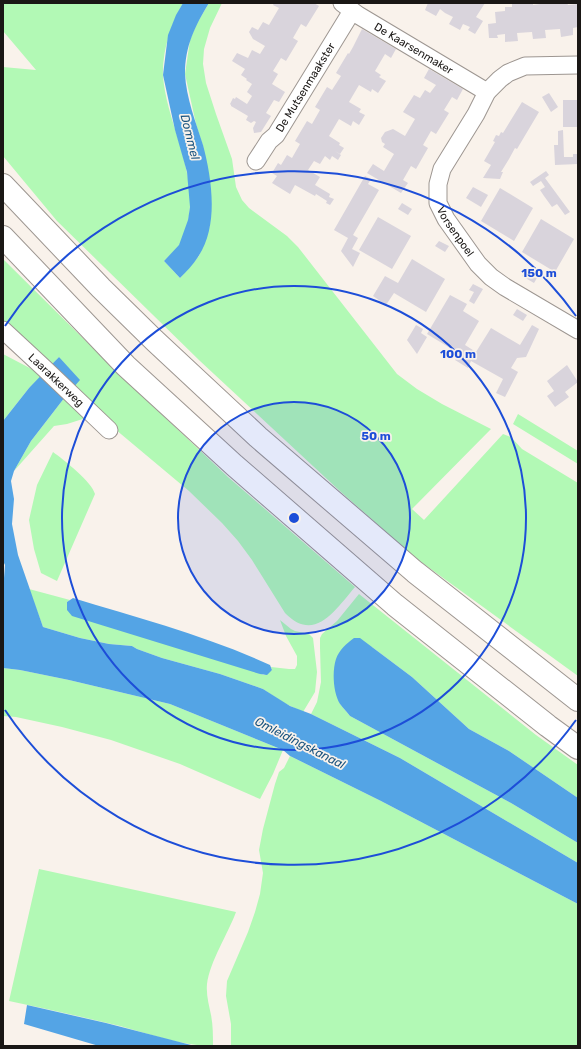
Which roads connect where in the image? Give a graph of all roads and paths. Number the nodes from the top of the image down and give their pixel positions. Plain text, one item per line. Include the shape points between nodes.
1 (347, 7) edge
2 (578, 65) edge
3 (487, 92) junction
4 (256, 161) dead end
5 (3, 185) edge
6 (3, 237) edge
7 (3, 330) edge
8 (578, 330) edge
9 (109, 430) dead end
10 (578, 700) edge
11 (578, 748) edge

1 - 3 street, De Kaarsenmaker
1 - 4 street, De Mutsenmaakster via 276,135
2 - 3 street, Vorsenpoel via 525,66 508,73
3 - 8 street, Vorsenpoel via 442,169 438,184 438,203 446,219 478,264 491,277
5 - 10 highway via 101,288 258,437 415,572
6 - 11 highway via 126,366 234,465 395,605
7 - 9 street, Laarakkerweg

